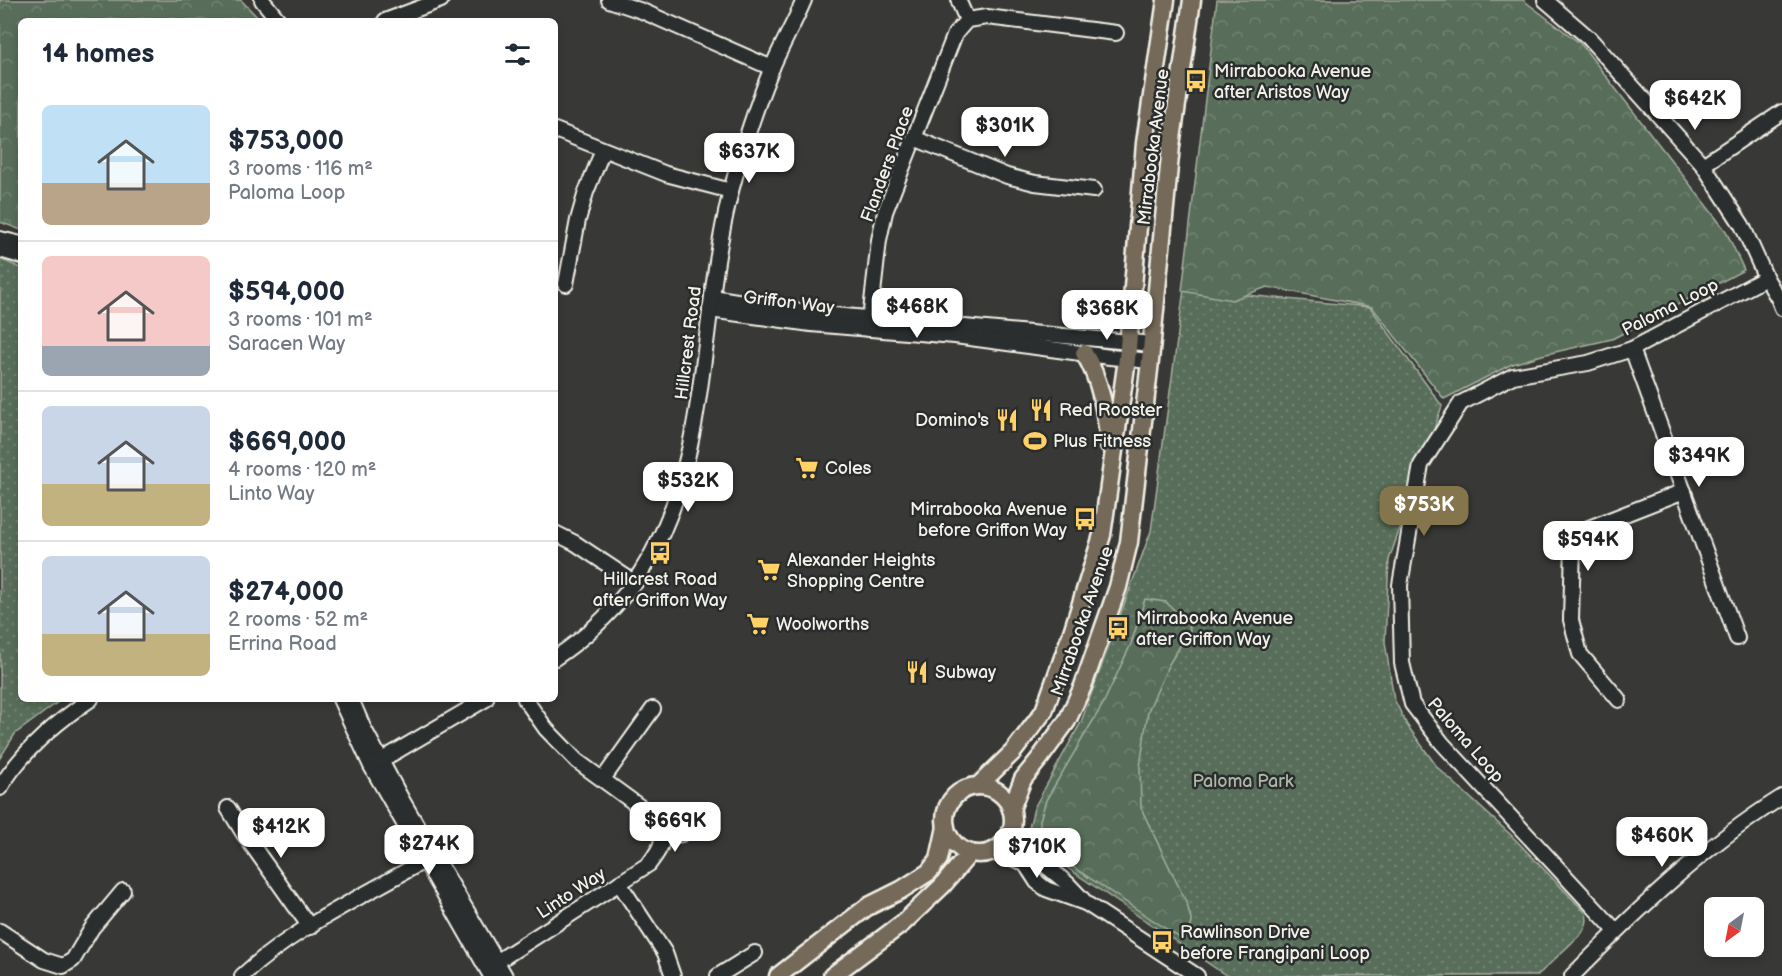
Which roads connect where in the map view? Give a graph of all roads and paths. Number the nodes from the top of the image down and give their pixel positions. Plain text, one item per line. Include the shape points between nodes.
1 (262, 0) edge
2 (441, 0) edge
3 (609, 0) edge
4 (804, 0) edge
5 (1166, 0) edge
6 (1192, 0) edge
7 (1545, 0) edge
8 (959, 2) dead end
9 (644, 6) edge
10 (277, 18) edge
11 (393, 18) edge
12 (967, 20) junction
13 (1116, 33) dead end
14 (772, 68) junction
15 (1782, 112) edge
16 (558, 131) edge
17 (914, 138) junction
18 (603, 150) junction
19 (1703, 165) junction
20 (1094, 190) dead end
21 (731, 192) junction
22 (0, 238) edge
23 (18, 243) edge
24 (0, 250) edge
25 (18, 255) edge
26 (1766, 278) junction
27 (566, 284) dead end
28 (711, 304) junction
29 (1782, 308) edge
30 (870, 324) junction
31 (1128, 341) junction
32 (1152, 344) junction
33 (1632, 349) junction
34 (1084, 353) junction
35 (1127, 359) junction
36 (1150, 361) junction
37 (1111, 473) junction
38 (1684, 491) junction
39 (558, 534) edge
40 (635, 583) junction
41 (1737, 638) dead end
42 (558, 656) edge
43 (1619, 700) dead end
44 (86, 702) edge
45 (342, 702) edge
46 (352, 702) edge
47 (481, 702) edge
48 (527, 702) edge
49 (653, 710) dead end
50 (376, 763) junction
51 (603, 779) junction
52 (978, 786) junction
53 (0, 788) edge
54 (1782, 797) edge
55 (228, 808) dead end
56 (1011, 809) junction
57 (946, 827) junction
58 (1011, 830) junction
59 (681, 834) dead end
60 (663, 837) junction
61 (991, 852) junction
62 (969, 853) junction
63 (429, 857) junction
64 (619, 883) junction
65 (123, 891) dead end
66 (1087, 904) junction
67 (310, 927) junction
68 (0, 931) edge
69 (1616, 931) junction
70 (755, 953) dead end
71 (492, 969) edge
72 (242, 976) edge
73 (505, 976) edge
74 (673, 976) edge
75 (718, 976) edge
76 (778, 976) edge
77 (832, 976) edge
78 (1197, 976) edge
79 (1572, 976) edge

1 - 10 street
2 - 11 street
3 - 9 street
4 - 14 street, Hillcrest Road
5 - 31 main road, Mirrabooka Avenue via 1145,143
6 - 32 main road, Mirrabooka Avenue via 1171,146
7 - 19 street via 1589,38
8 - 12 street
9 - 14 street
12 - 13 street via 987,17
12 - 17 street, Flanders Place via 955,34
14 - 21 street, Hillcrest Road
15 - 19 street
16 - 18 street
17 - 20 street via 1007,176
17 - 30 street, Flanders Place via 885,212
18 - 21 street via 684,180
18 - 27 street via 578,220
19 - 26 street via 1742,225
21 - 28 street, Hillcrest Road
22 - 23 street
24 - 25 street
26 - 29 street
26 - 33 street, Paloma Loop
28 - 30 street, Griffon Way via 811,324
28 - 40 street, Hillcrest Road via 689,455 667,524
30 - 31 street, Griffon Way
30 - 34 street, Griffon Way
31 - 32 street, Griffon Way
31 - 35 main road, Mirrabooka Avenue
32 - 36 main road, Mirrabooka Avenue
33 - 38 street
33 - 69 street, Paloma Loop via 1588,363 1513,376 1461,403 1421,465 1400,585 1402,663 1412,704 1442,743
34 - 35 street, Griffon Way
34 - 37 main road via 1092,365 1105,414
35 - 36 street, Griffon Way
35 - 37 main road, Mirrabooka Avenue
36 - 56 main road, Mirrabooka Avenue via 1130,542 1118,587 1067,721 1023,778
37 - 52 main road, Mirrabooka Avenue via 1102,535 1044,711 1013,753
38 - 41 street
38 - 43 street via 1588,528 1573,544 1571,620 1580,654
39 - 40 street
40 - 42 street, Hillcrest Road via 598,626
44 - 53 street via 36,741
45 - 50 street
46 - 50 street
47 - 50 street
48 - 51 street via 563,748
49 - 51 street
50 - 63 street via 402,800
51 - 60 street via 651,815
52 - 56 main road via 998,792
52 - 57 main road, Mirrabooka Avenue via 954,797 945,816
54 - 69 street via 1711,847
55 - 67 street
56 - 58 main road, Mirrabooka Avenue
57 - 62 main road via 954,843
57 - 76 main road, Mirrabooka Avenue via 939,859 929,872 867,907
58 - 61 main road via 1000,847
58 - 66 street
59 - 60 street
60 - 64 street, Linto Way via 649,864
61 - 62 main road
61 - 66 street via 1026,865 1046,889
62 - 77 main road via 903,923
63 - 67 street
63 - 71 street
64 - 71 street, Linto Way
64 - 74 street via 665,953
65 - 68 street via 92,928 74,960 63,966 44,960
66 - 78 street
67 - 72 street
69 - 79 street
70 - 75 street
71 - 73 street

